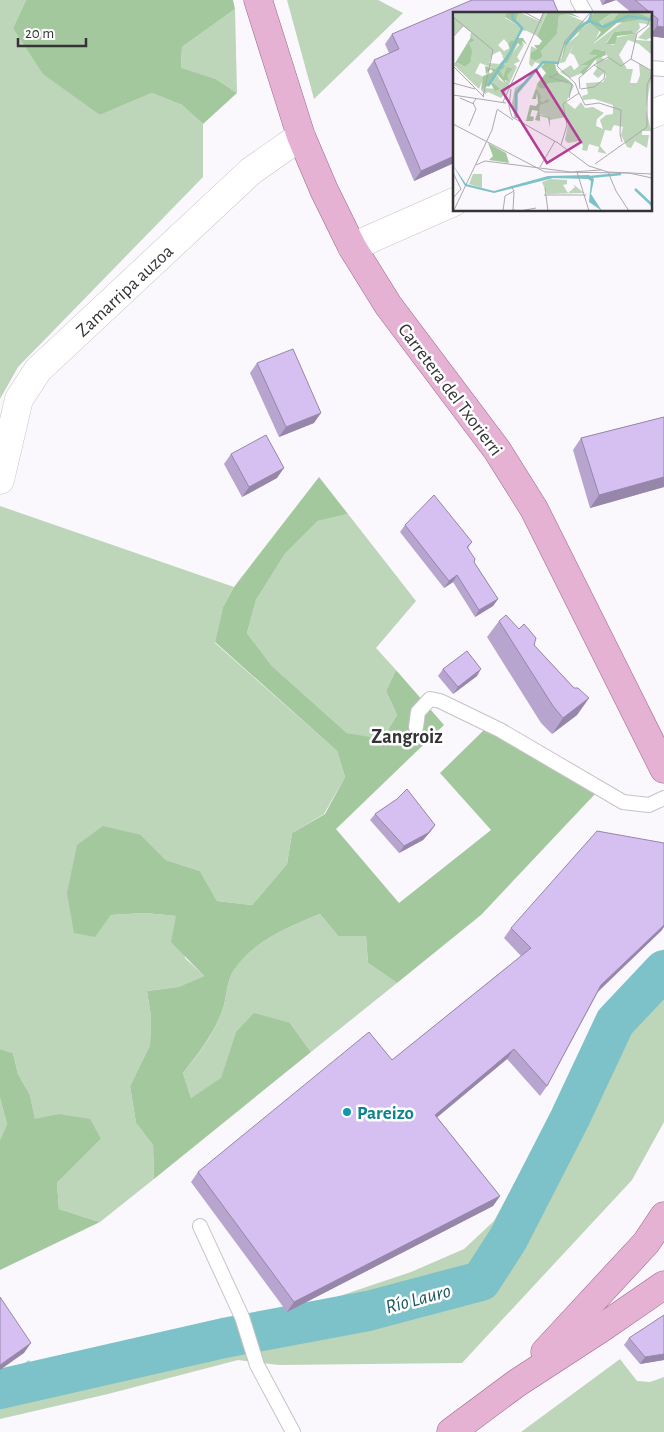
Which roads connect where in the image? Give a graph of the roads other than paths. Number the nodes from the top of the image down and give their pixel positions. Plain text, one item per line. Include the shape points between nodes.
1 (258, 0) edge
2 (578, 0) edge
3 (585, 12) edge
4 (664, 109) edge
5 (652, 114) edge
6 (301, 136) junction
7 (453, 202) edge
8 (352, 247) junction
9 (0, 480) edge
10 (416, 727) dead end
11 (664, 769) edge
12 (664, 798) edge
13 (664, 1216) edge
14 (200, 1226) dead end
15 (664, 1286) edge
16 (517, 1383) junction
17 (293, 1432) edge
18 (451, 1432) edge

1 - 6 main road, Carretera del Txorierri
2 - 3 lane
4 - 5 street
6 - 8 main road, Carretera del Txorierri
6 - 9 street, Zamarripa auzoa via 251,171 38,370 19,399
7 - 8 street
8 - 11 main road, Carretera del Txorierri via 388,305 497,450 534,509
10 - 12 lane via 418,712 430,700 440,701 500,730 623,802 649,805
13 - 16 main road via 646,1243
14 - 17 lane via 242,1317 257,1366
15 - 16 main road
16 - 18 main road

